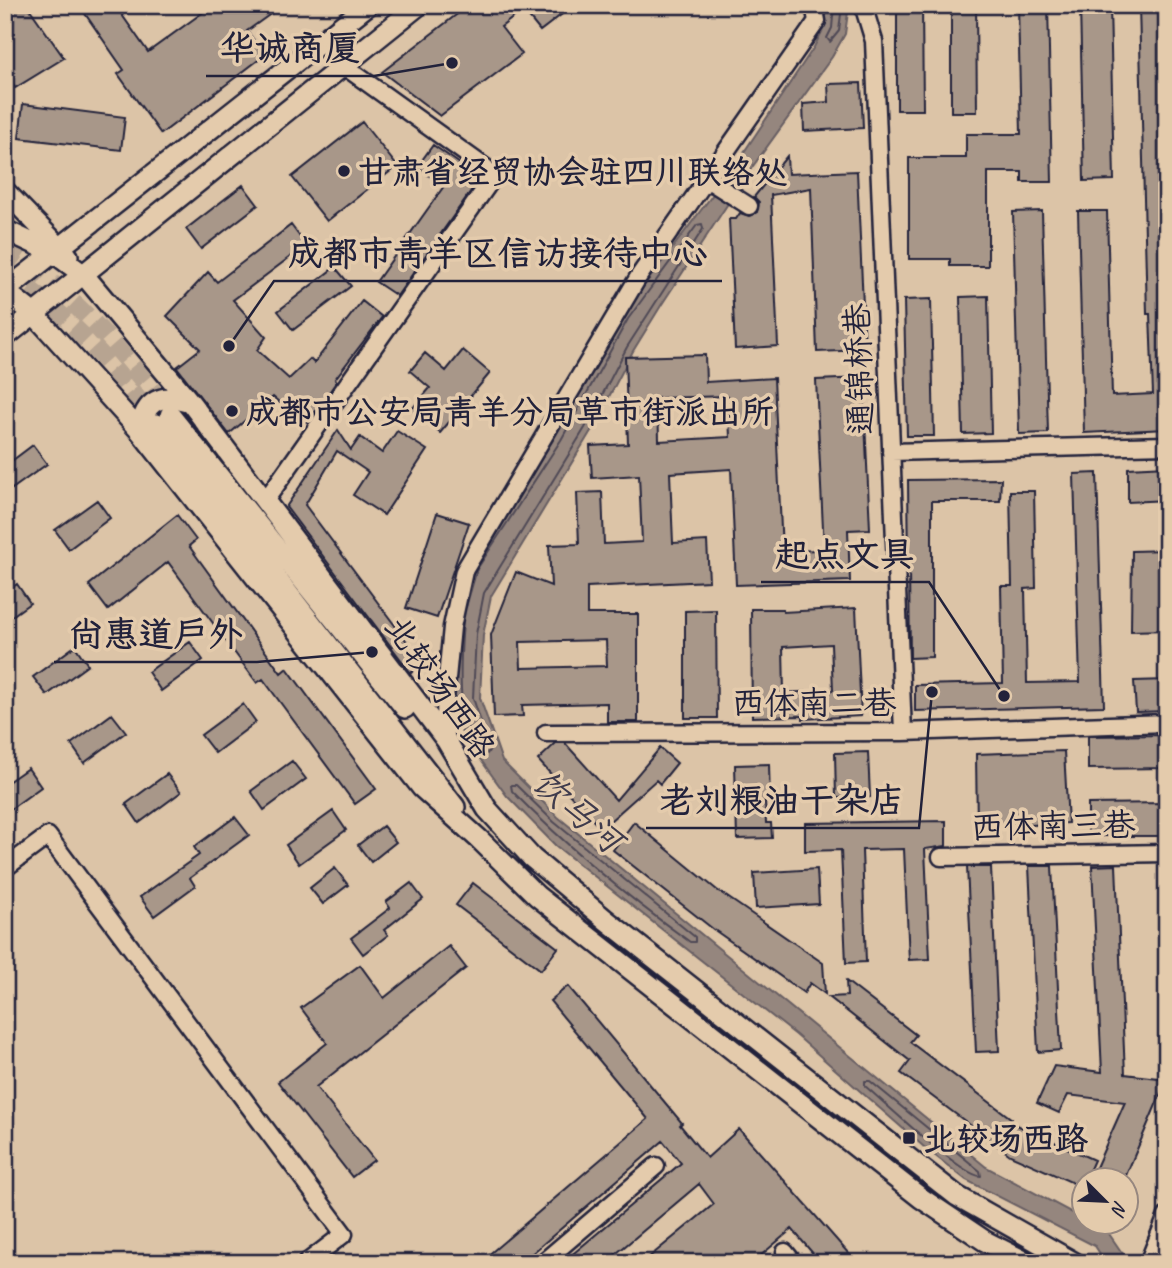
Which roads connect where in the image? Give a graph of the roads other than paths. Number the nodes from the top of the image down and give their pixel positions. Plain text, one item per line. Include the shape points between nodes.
1 (368, 5) edge
2 (419, 5) edge
3 (814, 5) edge
4 (863, 5) edge
5 (344, 66) junction
6 (708, 180) junction
7 (5, 191) edge
8 (745, 204) dead end
9 (5, 230) edge
10 (57, 251) junction
11 (84, 275) junction
12 (5, 291) edge
13 (34, 314) junction
14 (5, 337) edge
15 (190, 402) junction
16 (156, 424) junction
17 (1167, 445) edge
18 (891, 452) junction
19 (265, 501) junction
20 (1167, 723) edge
21 (903, 732) junction
22 (546, 733) dead end
23 (446, 740) junction
24 (487, 809) junction
25 (1167, 853) edge
26 (941, 857) dead end
27 (5, 868) edge
28 (656, 1166) dead end
29 (1167, 1216) edge
30 (1167, 1254) edge
31 (306, 1263) edge
32 (542, 1263) edge
33 (1028, 1263) edge
34 (1076, 1263) edge
35 (1148, 1263) edge
36 (1163, 1263) edge

1 - 10 main road
2 - 5 main road
3 - 6 street via 817,21
4 - 18 street, 通锦桥巷 via 874,41
5 - 11 main road
5 - 19 street via 486,167 492,179
6 - 8 street
6 - 23 street via 639,276 464,571 452,627
7 - 10 main road, 北较场西路
9 - 10 main road
10 - 11 main road, 北较场西路
10 - 12 main road
11 - 13 main road
11 - 15 main road, 北较场西路
12 - 13 main road
13 - 14 main road
13 - 16 main road
15 - 16 main road via 172,396 154,402 144,414
15 - 19 main road, 北较场西路
16 - 24 main road
16 - 33 main road via 422,788 537,896 921,1198 985,1241
17 - 18 street
18 - 21 street, 通锦桥巷
19 - 23 main road, 北较场西路
20 - 21 street, 西体南二巷
21 - 22 street, 西体南二巷
23 - 24 main road, 北较场西路
24 - 34 main road, 北较场西路 via 532,858 606,920 957,1196
25 - 26 street, 西体南三巷
27 - 31 street via 48,836 344,1234
28 - 32 street
29 - 35 street
30 - 36 street

